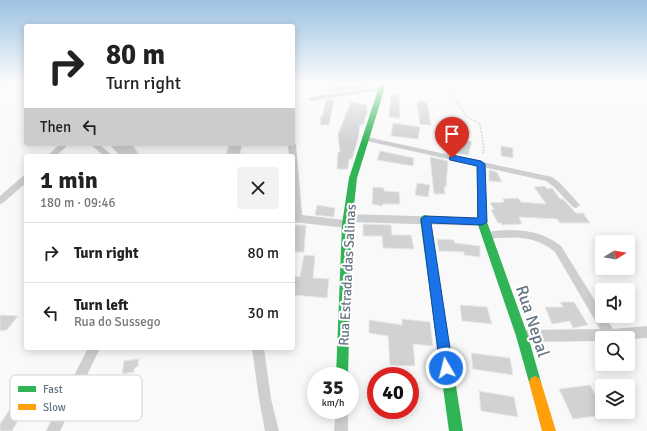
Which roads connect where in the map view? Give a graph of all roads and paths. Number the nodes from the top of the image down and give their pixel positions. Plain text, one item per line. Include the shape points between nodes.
1 (377, 104) edge
2 (459, 104) edge
3 (367, 140) junction
4 (63, 146) edge
5 (96, 146) edge
6 (53, 154) edge
7 (106, 154) edge
8 (481, 164) junction
9 (24, 180) edge
10 (0, 201) edge
11 (576, 205) dead end
12 (295, 218) edge
13 (425, 219) junction
14 (347, 221) junction
15 (482, 222) junction
16 (487, 235) junction
17 (608, 331) edge
18 (647, 332) edge
19 (635, 333) edge
20 (595, 335) edge
21 (522, 336) junction
22 (93, 350) edge
23 (258, 350) edge
24 (342, 367) edge
25 (81, 375) edge
26 (343, 419) edge
27 (58, 421) edge
28 (344, 430) edge
29 (53, 431) edge
30 (272, 431) edge
31 (456, 431) edge
32 (549, 431) edge

1 - 3 street, Rua Estrada das Salinas
2 - 8 path via 466,116 480,124 484,149
3 - 8 street
3 - 14 street, Rua Estrada das Salinas via 354,178
4 - 6 street
5 - 7 street
8 - 11 street via 549,179
8 - 15 street
9 - 10 street
12 - 14 street
13 - 14 street
13 - 15 street
13 - 31 street
14 - 24 street, Rua Estrada das Salinas
15 - 16 street, Rua Nepal
16 - 17 street via 533,234 553,244
16 - 21 street, Rua Nepal
18 - 19 street
20 - 21 street
21 - 32 street, Rua Nepal
22 - 25 street
23 - 30 street
26 - 28 street
27 - 29 street

